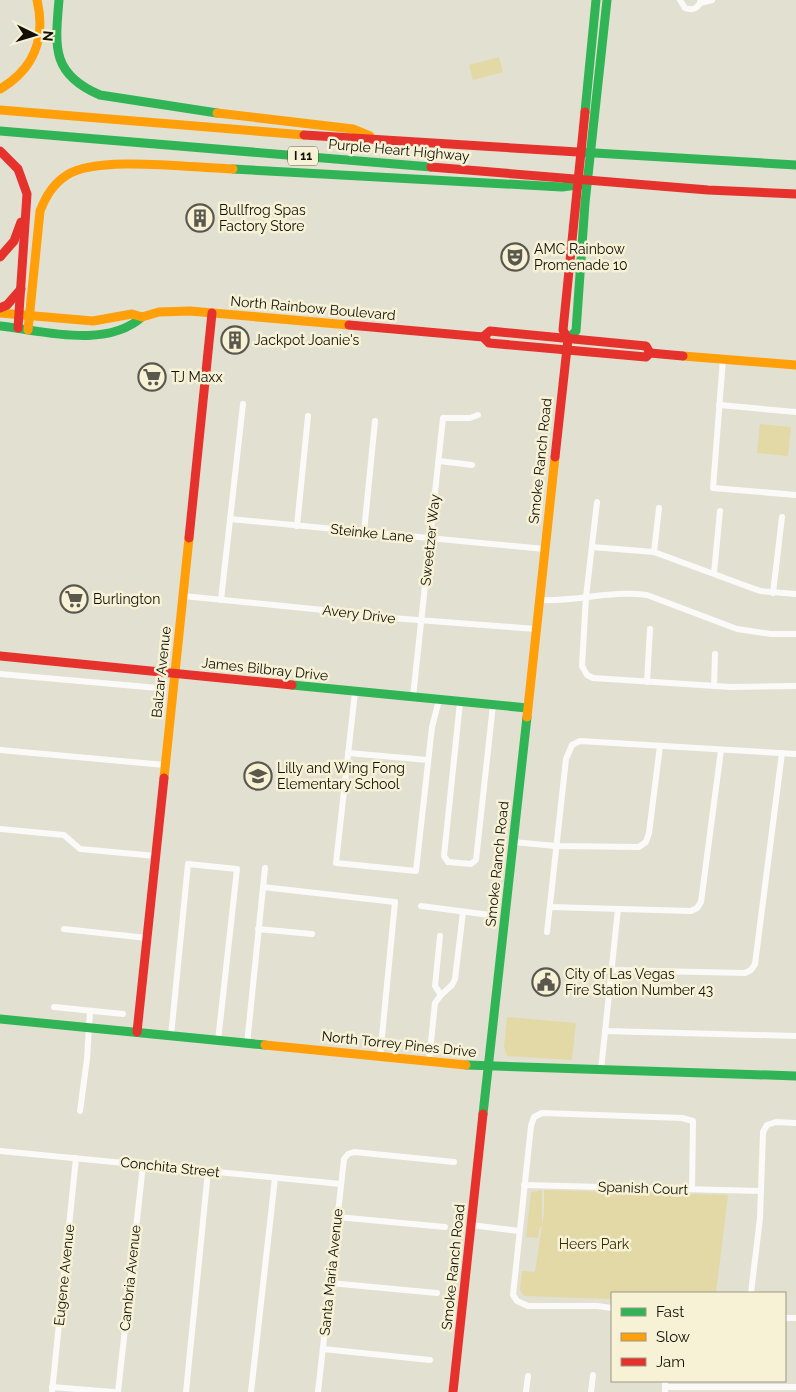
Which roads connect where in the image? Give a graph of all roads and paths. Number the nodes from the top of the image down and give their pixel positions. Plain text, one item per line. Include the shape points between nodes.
1 (37, 0) edge
2 (59, 0) edge
3 (596, 0) edge
4 (607, 0) edge
5 (674, 0) edge
6 (712, 0) edge
7 (680, 2) edge
8 (701, 2) edge
9 (0, 89) edge
10 (0, 110) edge
11 (0, 131) edge
12 (588, 131) junction
13 (384, 141) junction
14 (0, 153) edge
15 (796, 165) edge
16 (607, 182) junction
17 (796, 194) edge
18 (0, 256) edge
19 (21, 289) junction
20 (0, 308) edge
21 (0, 313) edge
22 (212, 314) junction
23 (19, 315) junction
24 (30, 316) junction
25 (142, 318) junction
26 (0, 326) edge
27 (18, 328) junction
28 (28, 330) junction
29 (482, 337) junction
30 (568, 339) junction
31 (567, 350) junction
32 (650, 353) junction
33 (723, 359) junction
34 (796, 365) edge
35 (242, 404) dead end
36 (719, 405) junction
37 (796, 412) edge
38 (478, 414) dead end
39 (308, 416) dead end
40 (375, 421) dead end
41 (439, 461) junction
42 (472, 465) dead end
43 (796, 495) edge
44 (597, 502) dead end
45 (659, 508) dead end
46 (720, 511) dead end
47 (782, 517) dead end
48 (230, 519) junction
49 (298, 526) junction
50 (364, 532) junction
51 (430, 539) junction
52 (592, 547) junction
53 (544, 549) junction
54 (654, 552) junction
55 (714, 573) junction
56 (773, 593) junction
57 (796, 594) edge
58 (183, 596) junction
59 (586, 597) junction
60 (221, 600) junction
61 (539, 600) junction
62 (421, 621) junction
63 (536, 629) junction
64 (650, 629) dead end
65 (796, 634) edge
66 (715, 654) dead end
67 (0, 656) edge
68 (0, 674) edge
69 (175, 674) junction
70 (647, 682) junction
71 (714, 686) junction
72 (796, 686) edge
73 (158, 688) dead end
74 (355, 692) junction
75 (413, 697) junction
76 (439, 700) junction
77 (460, 702) junction
78 (493, 705) junction
79 (527, 708) junction
80 (660, 746) junction
81 (0, 750) edge
82 (722, 750) junction
83 (348, 753) junction
84 (782, 753) junction
85 (796, 754) edge
86 (428, 760) junction
87 (165, 765) junction
88 (0, 829) edge
89 (513, 842) junction
90 (556, 846) junction
91 (156, 856) junction
92 (265, 868) dead end
93 (263, 887) junction
94 (421, 906) dead end
95 (550, 907) junction
96 (618, 909) junction
97 (463, 912) junction
98 (490, 915) dead end
99 (64, 929) dead end
100 (258, 929) junction
101 (547, 932) dead end
102 (312, 934) dead end
103 (440, 936) dead end
104 (147, 938) junction
105 (611, 970) junction
106 (440, 995) junction
107 (54, 1007) dead end
108 (90, 1011) junction
109 (123, 1014) dead end
110 (0, 1019) edge
111 (88, 1028) junction
112 (605, 1031) junction
113 (137, 1032) junction
114 (171, 1036) junction
115 (796, 1036) edge
116 (218, 1041) junction
117 (247, 1044) junction
118 (380, 1056) junction
119 (429, 1061) junction
120 (489, 1067) junction
121 (601, 1070) junction
122 (796, 1076) edge
123 (80, 1111) dead end
124 (796, 1123) edge
125 (0, 1151) edge
126 (76, 1158) junction
127 (454, 1162) dead end
128 (143, 1165) junction
129 (208, 1171) junction
130 (275, 1178) junction
131 (341, 1184) junction
132 (524, 1185) junction
133 (692, 1189) junction
134 (761, 1191) junction
135 (337, 1217) junction
136 (471, 1225) junction
137 (445, 1227) dead end
138 (519, 1231) junction
139 (330, 1283) junction
140 (751, 1292) edge
141 (437, 1293) dead end
142 (611, 1308) edge
143 (323, 1349) junction
144 (430, 1360) dead end
145 (593, 1375) dead end
146 (528, 1376) dead end
147 (665, 1387) edge
148 (796, 1387) edge
149 (52, 1390) edge
150 (113, 1392) edge
151 (118, 1392) edge
152 (186, 1392) edge
153 (252, 1392) edge
154 (318, 1392) edge
155 (453, 1392) edge
156 (526, 1392) edge
157 (591, 1392) edge

1 - 9 main road via 42,26 37,51 20,75
2 - 13 main road via 58,57 69,76 87,91 206,111 353,129
3 - 12 main road, Smoke Ranch Road
4 - 12 main road, Smoke Ranch Road
5 - 7 street
6 - 8 street
7 - 8 street via 688,10
10 - 13 main road, Purple Heart Highway / I 11
11 - 16 main road, Purple Heart Highway / I 11
12 - 30 main road, Smoke Ranch Road via 581,202 576,331
13 - 15 main road, Purple Heart Highway / I 11
14 - 18 main road via 16,176 23,208 17,235
14 - 19 main road via 18,170 27,194
16 - 17 main road, Purple Heart Highway / I 11
16 - 24 main road via 562,188 345,174 115,164 82,167 58,181 43,200
19 - 20 main road via 7,306
19 - 23 main road
21 - 23 main road, North Rainbow Boulevard
22 - 25 main road, North Rainbow Boulevard via 174,311
22 - 29 main road, North Rainbow Boulevard
22 - 58 main road, Balzar Avenue
23 - 24 main road, North Rainbow Boulevard
23 - 27 main road
24 - 25 main road, North Rainbow Boulevard via 93,321 132,314
24 - 28 main road
25 - 28 main road, North Rainbow Boulevard via 136,325 94,334
26 - 27 main road, North Rainbow Boulevard
27 - 28 main road, North Rainbow Boulevard
29 - 30 main road, North Rainbow Boulevard via 490,331
29 - 31 main road, North Rainbow Boulevard via 488,343
30 - 31 main road, Smoke Ranch Road
30 - 32 main road, North Rainbow Boulevard via 646,346
31 - 32 main road, North Rainbow Boulevard via 646,357
31 - 53 main road, Smoke Ranch Road
32 - 33 main road, North Rainbow Boulevard
33 - 34 main road, North Rainbow Boulevard
33 - 36 street
35 - 48 street
36 - 37 street
36 - 43 street via 713,488
38 - 41 street, Sweetzer Way via 470,418 443,418
39 - 49 street
40 - 50 street
41 - 42 street
41 - 51 street, Sweetzer Way
44 - 52 street
45 - 54 street
46 - 55 street
47 - 56 street
48 - 49 street, Steinke Lane
48 - 60 street
49 - 50 street, Steinke Lane
50 - 51 street, Steinke Lane
51 - 53 street, Steinke Lane
51 - 62 street, Sweetzer Way
52 - 54 street
52 - 59 street
53 - 61 main road, Smoke Ranch Road
54 - 55 street
55 - 56 street
56 - 57 street
58 - 60 street, Avery Drive
58 - 69 main road, Balzar Avenue
59 - 61 street
59 - 65 street via 615,593 647,595 737,629
59 - 70 street via 582,666 587,675
60 - 62 street, Avery Drive
61 - 63 main road, Smoke Ranch Road
62 - 63 street, Avery Drive
62 - 75 street, Sweetzer Way
63 - 79 main road, Smoke Ranch Road
64 - 70 street
66 - 71 street
67 - 69 main road, James Bilbray Drive
68 - 73 street
69 - 74 main road, James Bilbray Drive
69 - 87 main road, Balzar Avenue
70 - 71 street
71 - 72 street
74 - 75 main road, James Bilbray Drive
74 - 83 street
75 - 76 main road, James Bilbray Drive
76 - 77 main road, James Bilbray Drive
76 - 86 street
77 - 78 main road, James Bilbray Drive
77 - 78 street via 444,856 448,862 471,864 476,860
78 - 79 main road, James Bilbray Drive
79 - 89 main road, Smoke Ranch Road
80 - 82 street
80 - 90 street via 649,833 643,844 631,848
80 - 90 street via 580,741 572,744 566,758
81 - 87 street
82 - 84 street
82 - 96 street via 701,902 691,911
83 - 86 street
83 - 86 street via 336,863 416,871
84 - 85 street
84 - 105 street via 755,964 751,970 745,973
87 - 91 main road, Balzar Avenue
88 - 91 street via 64,835 80,849
89 - 90 street
89 - 120 main road, Smoke Ranch Road
90 - 95 street
91 - 104 main road, Balzar Avenue
92 - 93 street
93 - 100 street
93 - 118 street via 395,902
94 - 97 street
95 - 96 street
95 - 101 street
96 - 105 street
97 - 98 street
97 - 106 street via 455,979
99 - 104 street
100 - 102 street
100 - 117 street
103 - 106 street via 435,986
104 - 113 main road, Balzar Avenue
105 - 112 street
106 - 119 street via 435,1003
107 - 108 street
108 - 109 street
108 - 111 street
110 - 111 main road, North Torrey Pines Drive
111 - 113 main road, North Torrey Pines Drive
111 - 123 street
112 - 115 street
112 - 121 street
113 - 114 main road, North Torrey Pines Drive
114 - 116 main road, North Torrey Pines Drive
114 - 116 street via 188,864 237,869
116 - 117 main road, North Torrey Pines Drive
117 - 118 main road, North Torrey Pines Drive
118 - 119 main road, North Torrey Pines Drive
119 - 120 main road, North Torrey Pines Drive
120 - 121 main road, North Torrey Pines Drive
120 - 136 main road, Smoke Ranch Road
121 - 122 main road, North Torrey Pines Drive
124 - 134 street via 776,1122 767,1125 763,1132
125 - 126 street, Conchita Street
126 - 128 street, Conchita Street
126 - 149 street, Eugene Avenue
127 - 131 street, Santa Maria Avenue via 354,1152 344,1159
128 - 129 street, Conchita Street
128 - 151 street, Cambria Avenue
129 - 130 street, Conchita Street
129 - 152 street
130 - 131 street, Conchita Street
130 - 153 street
131 - 135 street, Santa Maria Avenue
132 - 133 street, Spanish Court
132 - 133 street via 531,1126 534,1117 542,1113 693,1121
132 - 138 street
133 - 134 street, Spanish Court
134 - 140 street
135 - 137 street
135 - 139 street, Santa Maria Avenue
136 - 138 street
136 - 155 main road, Smoke Ranch Road
138 - 142 street via 513,1295 516,1301 528,1306
139 - 141 street
139 - 143 street, Santa Maria Avenue
143 - 144 street
143 - 154 street, Santa Maria Avenue
145 - 157 street
146 - 156 street
147 - 148 street
149 - 150 street

